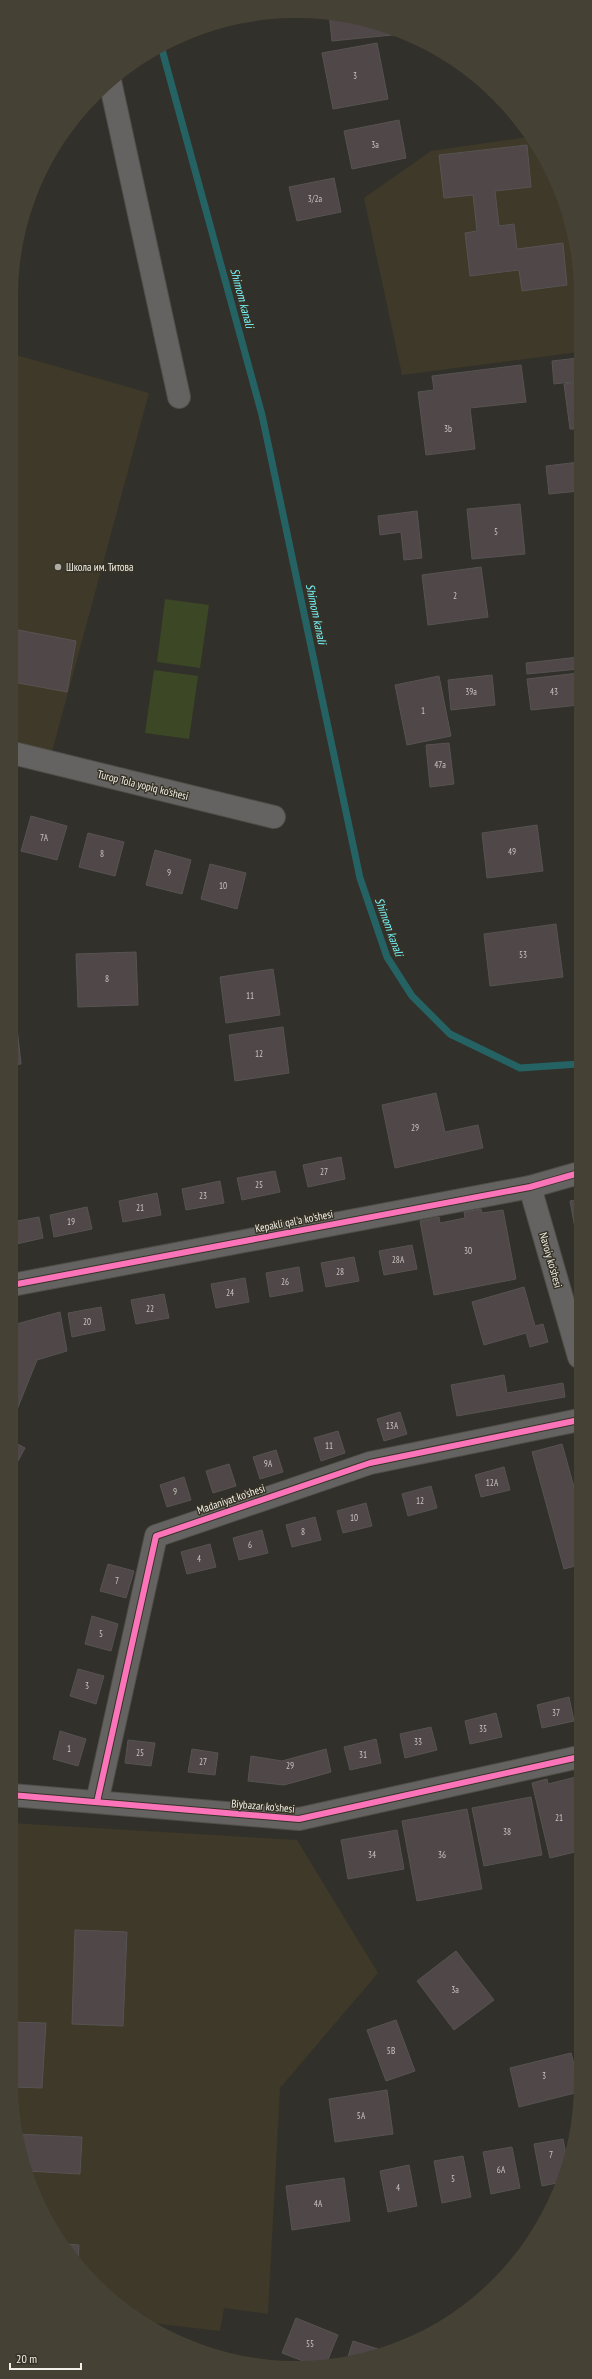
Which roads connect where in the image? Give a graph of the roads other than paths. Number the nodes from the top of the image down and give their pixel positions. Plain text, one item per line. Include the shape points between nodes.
1 (112, 88) edge
2 (179, 397) dead end
3 (18, 755) edge
4 (274, 817) dead end
5 (574, 1174) edge
6 (530, 1187) junction
7 (18, 1284) edge
8 (574, 1340) edge
9 (574, 1421) edge
10 (574, 1758) edge
11 (18, 1796) edge
12 (97, 1802) junction

1 - 2 street
3 - 4 street, Turop Tola yopiq ko'shesi
5 - 6 street, Kepakli qal'a ko'shesi
6 - 7 street, Kepakli qal'a ko'shesi
6 - 8 street, Navoiy ko'shesi
9 - 12 street, Madaniyat ko'shesi via 370,1463 156,1536
10 - 12 street, Biybazar ko'shesi via 298,1819
11 - 12 street, Biybazar ko'shesi

